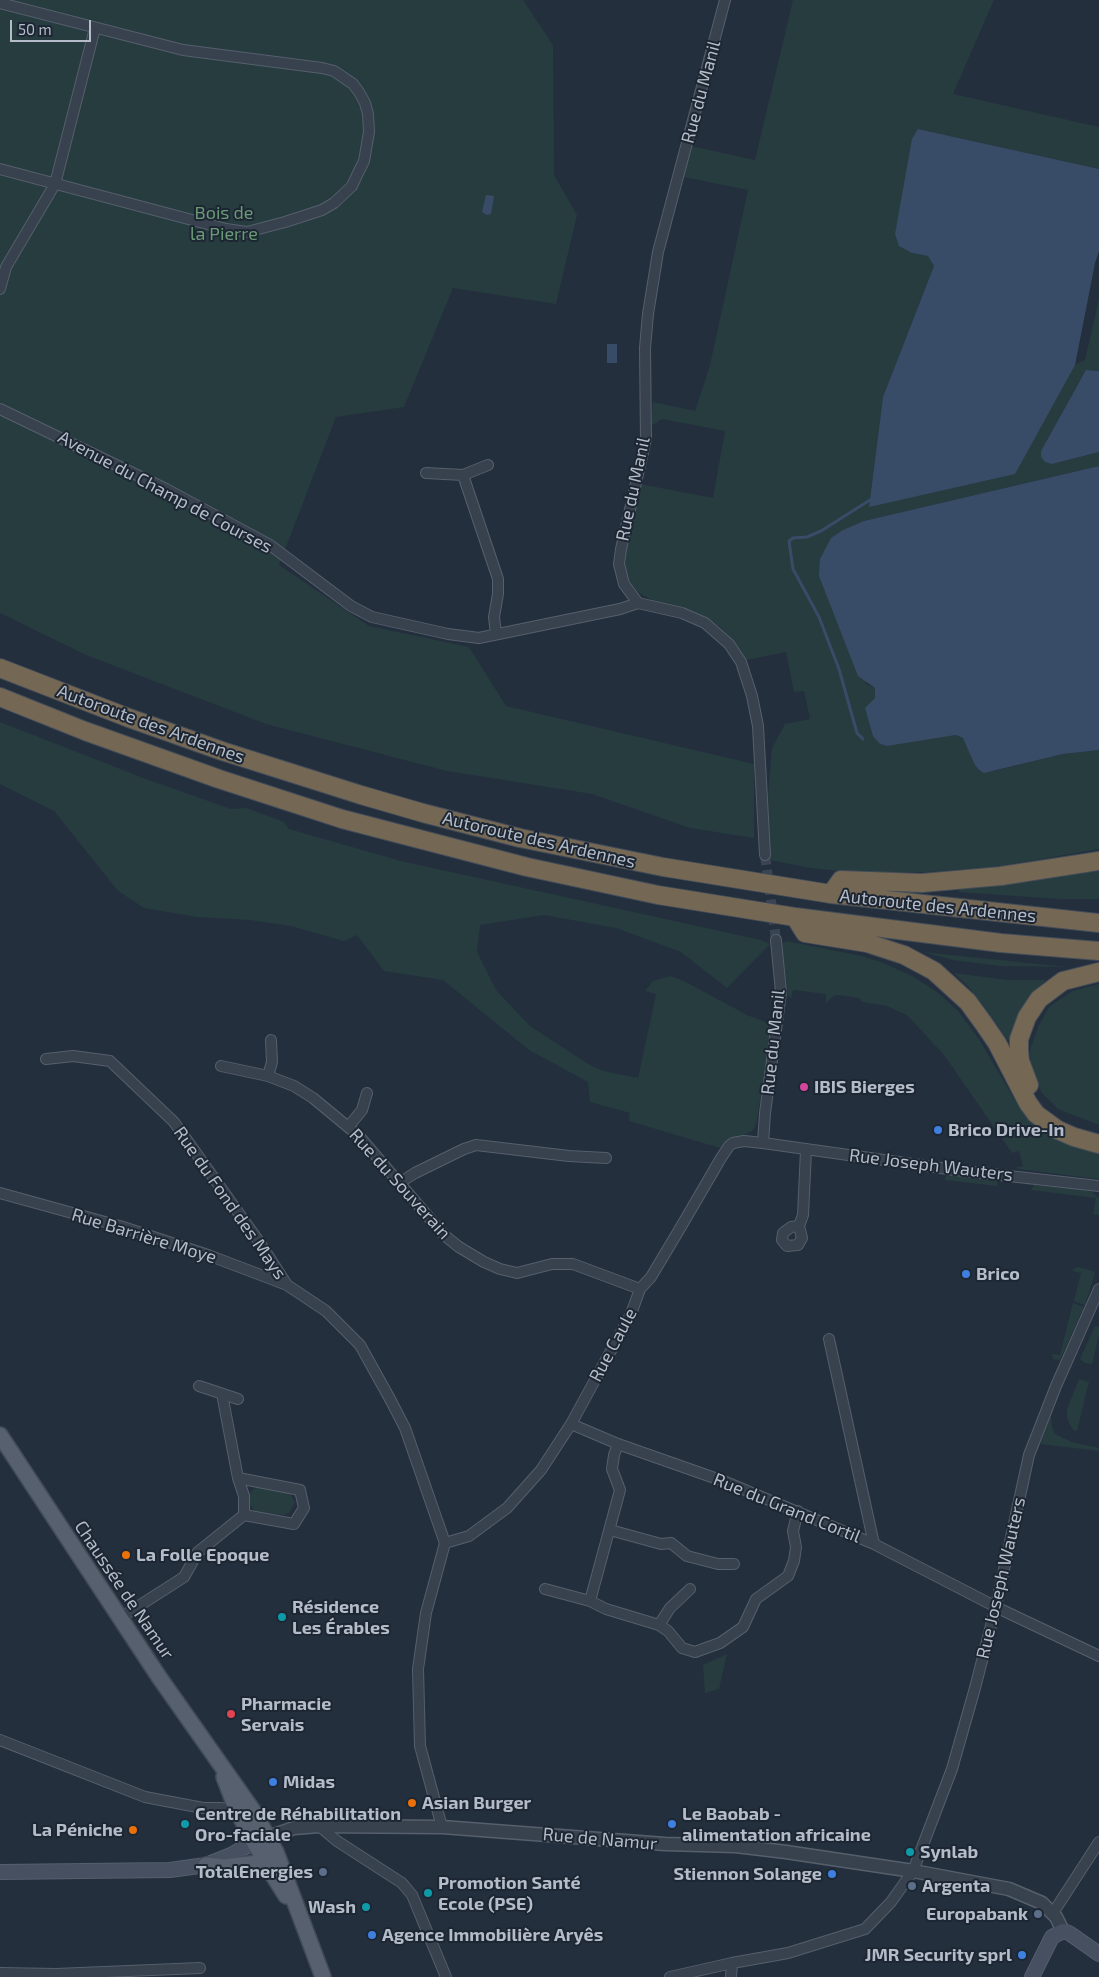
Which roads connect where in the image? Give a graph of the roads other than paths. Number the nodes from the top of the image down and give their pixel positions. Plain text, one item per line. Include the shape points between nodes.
1 (725, 0) edge
2 (0, 3) edge
3 (95, 28) junction
4 (0, 169) edge
5 (55, 184) junction
6 (0, 288) edge
7 (0, 409) edge
8 (488, 465) dead end
9 (426, 473) dead end
10 (464, 475) junction
11 (638, 603) junction
12 (496, 634) junction
13 (0, 668) edge
14 (0, 697) edge
15 (765, 855) tunnel mouth
16 (1099, 861) edge
17 (830, 894) junction
18 (795, 917) junction
19 (1099, 923) edge
20 (776, 940) tunnel mouth
21 (1099, 951) edge
22 (1099, 972) edge
23 (271, 1040) dead end
24 (46, 1059) dead end
25 (221, 1066) dead end
26 (268, 1076) junction
27 (368, 1093) dead end
28 (349, 1126) junction
29 (1099, 1132) edge
30 (764, 1143) junction
31 (1099, 1144) edge
32 (806, 1150) junction
33 (606, 1158) dead end
34 (400, 1183) junction
35 (1099, 1186) edge
36 (0, 1193) edge
37 (799, 1226) dead end
38 (287, 1285) junction
39 (640, 1289) junction
40 (1099, 1289) edge
41 (829, 1338) dead end
42 (199, 1386) dead end
43 (222, 1394) junction
44 (238, 1399) dead end
45 (571, 1424) junction
46 (0, 1436) edge
47 (618, 1444) junction
48 (238, 1478) junction
49 (798, 1511) junction
50 (244, 1515) junction
51 (610, 1530) junction
52 (446, 1543) junction
53 (874, 1544) junction
54 (734, 1564) dead end
55 (545, 1589) dead end
56 (690, 1589) dead end
57 (590, 1601) junction
58 (996, 1606) junction
59 (120, 1618) junction
60 (659, 1625) junction
61 (1099, 1656) edge
62 (0, 1740) edge
63 (219, 1764) junction
64 (237, 1811) junction
65 (254, 1812) junction
66 (319, 1826) junction
67 (442, 1827) junction
68 (261, 1840) junction
69 (1099, 1842) edge
70 (206, 1865) junction
71 (269, 1869) junction
72 (913, 1871) junction
73 (0, 1872) edge
74 (1053, 1913) junction
75 (304, 1923) junction
76 (1063, 1931) junction
77 (1099, 1954) edge
78 (732, 1963) junction
79 (200, 1968) dead end
80 (0, 1973) edge
81 (323, 1977) edge
82 (446, 1977) edge
83 (670, 1977) edge
84 (731, 1977) edge
85 (1032, 1977) edge

1 - 11 street, Rue du Manil via 672,195 652,284 645,348 646,439 619,564 624,584
2 - 3 street
3 - 5 street
3 - 5 street via 196,52 334,71 353,84 365,103 369,132 364,161 352,186 334,204 247,232
4 - 5 street
5 - 6 street via 6,268
7 - 12 street, Avenue du Champ de Courses via 166,489 270,545 364,614 471,638
8 - 10 street
9 - 10 street
10 - 12 street via 498,579 494,617
11 - 12 street, Avenue du Champ de Courses via 620,610
11 - 15 street via 682,613 705,623 730,644 741,662 758,726
13 - 17 highway, Autoroute des Ardennes via 222,751 423,813 520,838 663,867
14 - 18 highway, Autoroute des Ardennes via 219,780 342,819 527,867 658,895
16 - 17 highway via 1001,876 922,883 841,880
17 - 19 highway, Autoroute des Ardennes
18 - 21 highway, Autoroute des Ardennes via 1001,943
18 - 31 highway via 805,932 867,943 904,955 934,971 968,1002 984,1024 1036,1114 1058,1130
20 - 30 street, Rue du Manil via 780,992
22 - 29 highway via 1064,981 1039,999 1027,1017 1019,1050 1020,1061 1036,1098 1068,1124
23 - 26 street via 272,1062
24 - 38 street, Rue du Fond des Mays via 73,1056 110,1061 174,1122
25 - 26 street, Rue du Souverain
26 - 28 street, Rue du Souverain via 294,1086
27 - 28 street via 362,1110
28 - 34 street, Rue du Souverain
30 - 32 street, Rue Joseph Wauters
30 - 39 street, Rue Caule via 740,1141 729,1146 651,1277
32 - 35 street, Rue Joseph Wauters
32 - 37 street via 803,1215
33 - 34 street via 476,1145
34 - 39 street, Rue du Souverain via 444,1235 484,1262 517,1273 552,1264 573,1264
36 - 38 street, Rue Barrière Moye via 208,1254
38 - 52 street, Rue du Fond des Mays via 326,1312 360,1345 405,1428
39 - 45 street, Rue Caule via 631,1314
40 - 58 street, Rue Joseph Wauters via 1029,1455
41 - 53 street
42 - 43 street
43 - 44 street
43 - 48 street
45 - 47 street, Rue du Grand Cortil
45 - 52 street, Rue Caule via 541,1470 507,1508 469,1536
46 - 59 main road, Chaussée de Namur
47 - 49 street, Rue du Grand Cortil
47 - 51 street via 612,1469 620,1490
48 - 50 street via 244,1496
48 - 50 street via 300,1490 304,1508 294,1524
49 - 53 street, Rue du Grand Cortil
49 - 60 street via 793,1531 794,1561 788,1576 756,1599 743,1627 720,1643 695,1652 682,1648
50 - 59 street via 198,1552 184,1576
51 - 54 street via 661,1544 671,1543 687,1556 718,1564
51 - 57 street
52 - 67 street via 426,1613 418,1669 420,1746
53 - 58 street, Rue du Grand Cortil
55 - 57 street
56 - 60 street via 670,1608
57 - 60 street
58 - 61 street, Rue du Grand Cortil
58 - 72 street, Rue Joseph Wauters via 952,1769
59 - 63 main road, Chaussée de Namur
62 - 64 street via 146,1797
63 - 64 main road, Chaussée de Namur
63 - 65 main road, Chaussée de Namur
64 - 65 street
64 - 68 main road, Chaussée de Namur
65 - 68 main road, Chaussée de Namur
66 - 67 street, Rue de Namur
66 - 68 street, Rue de Namur via 294,1828
66 - 82 street via 402,1883 412,1895
67 - 72 street, Rue de Namur via 665,1844 736,1846
68 - 70 main road
68 - 71 main road
68 - 75 main road
69 - 74 street
70 - 71 main road via 224,1867 249,1862
70 - 73 main road via 170,1870
71 - 75 main road
72 - 74 street, Rue de Namur via 1010,1889 1042,1903
72 - 78 street, Rue Joseph Wauters via 891,1902 865,1929 788,1953
74 - 76 street, Rue de Namur
75 - 81 main road
76 - 77 main road
76 - 85 main road via 1052,1937
78 - 83 street, Rue Joseph Wauters
78 - 84 street
79 - 80 street

